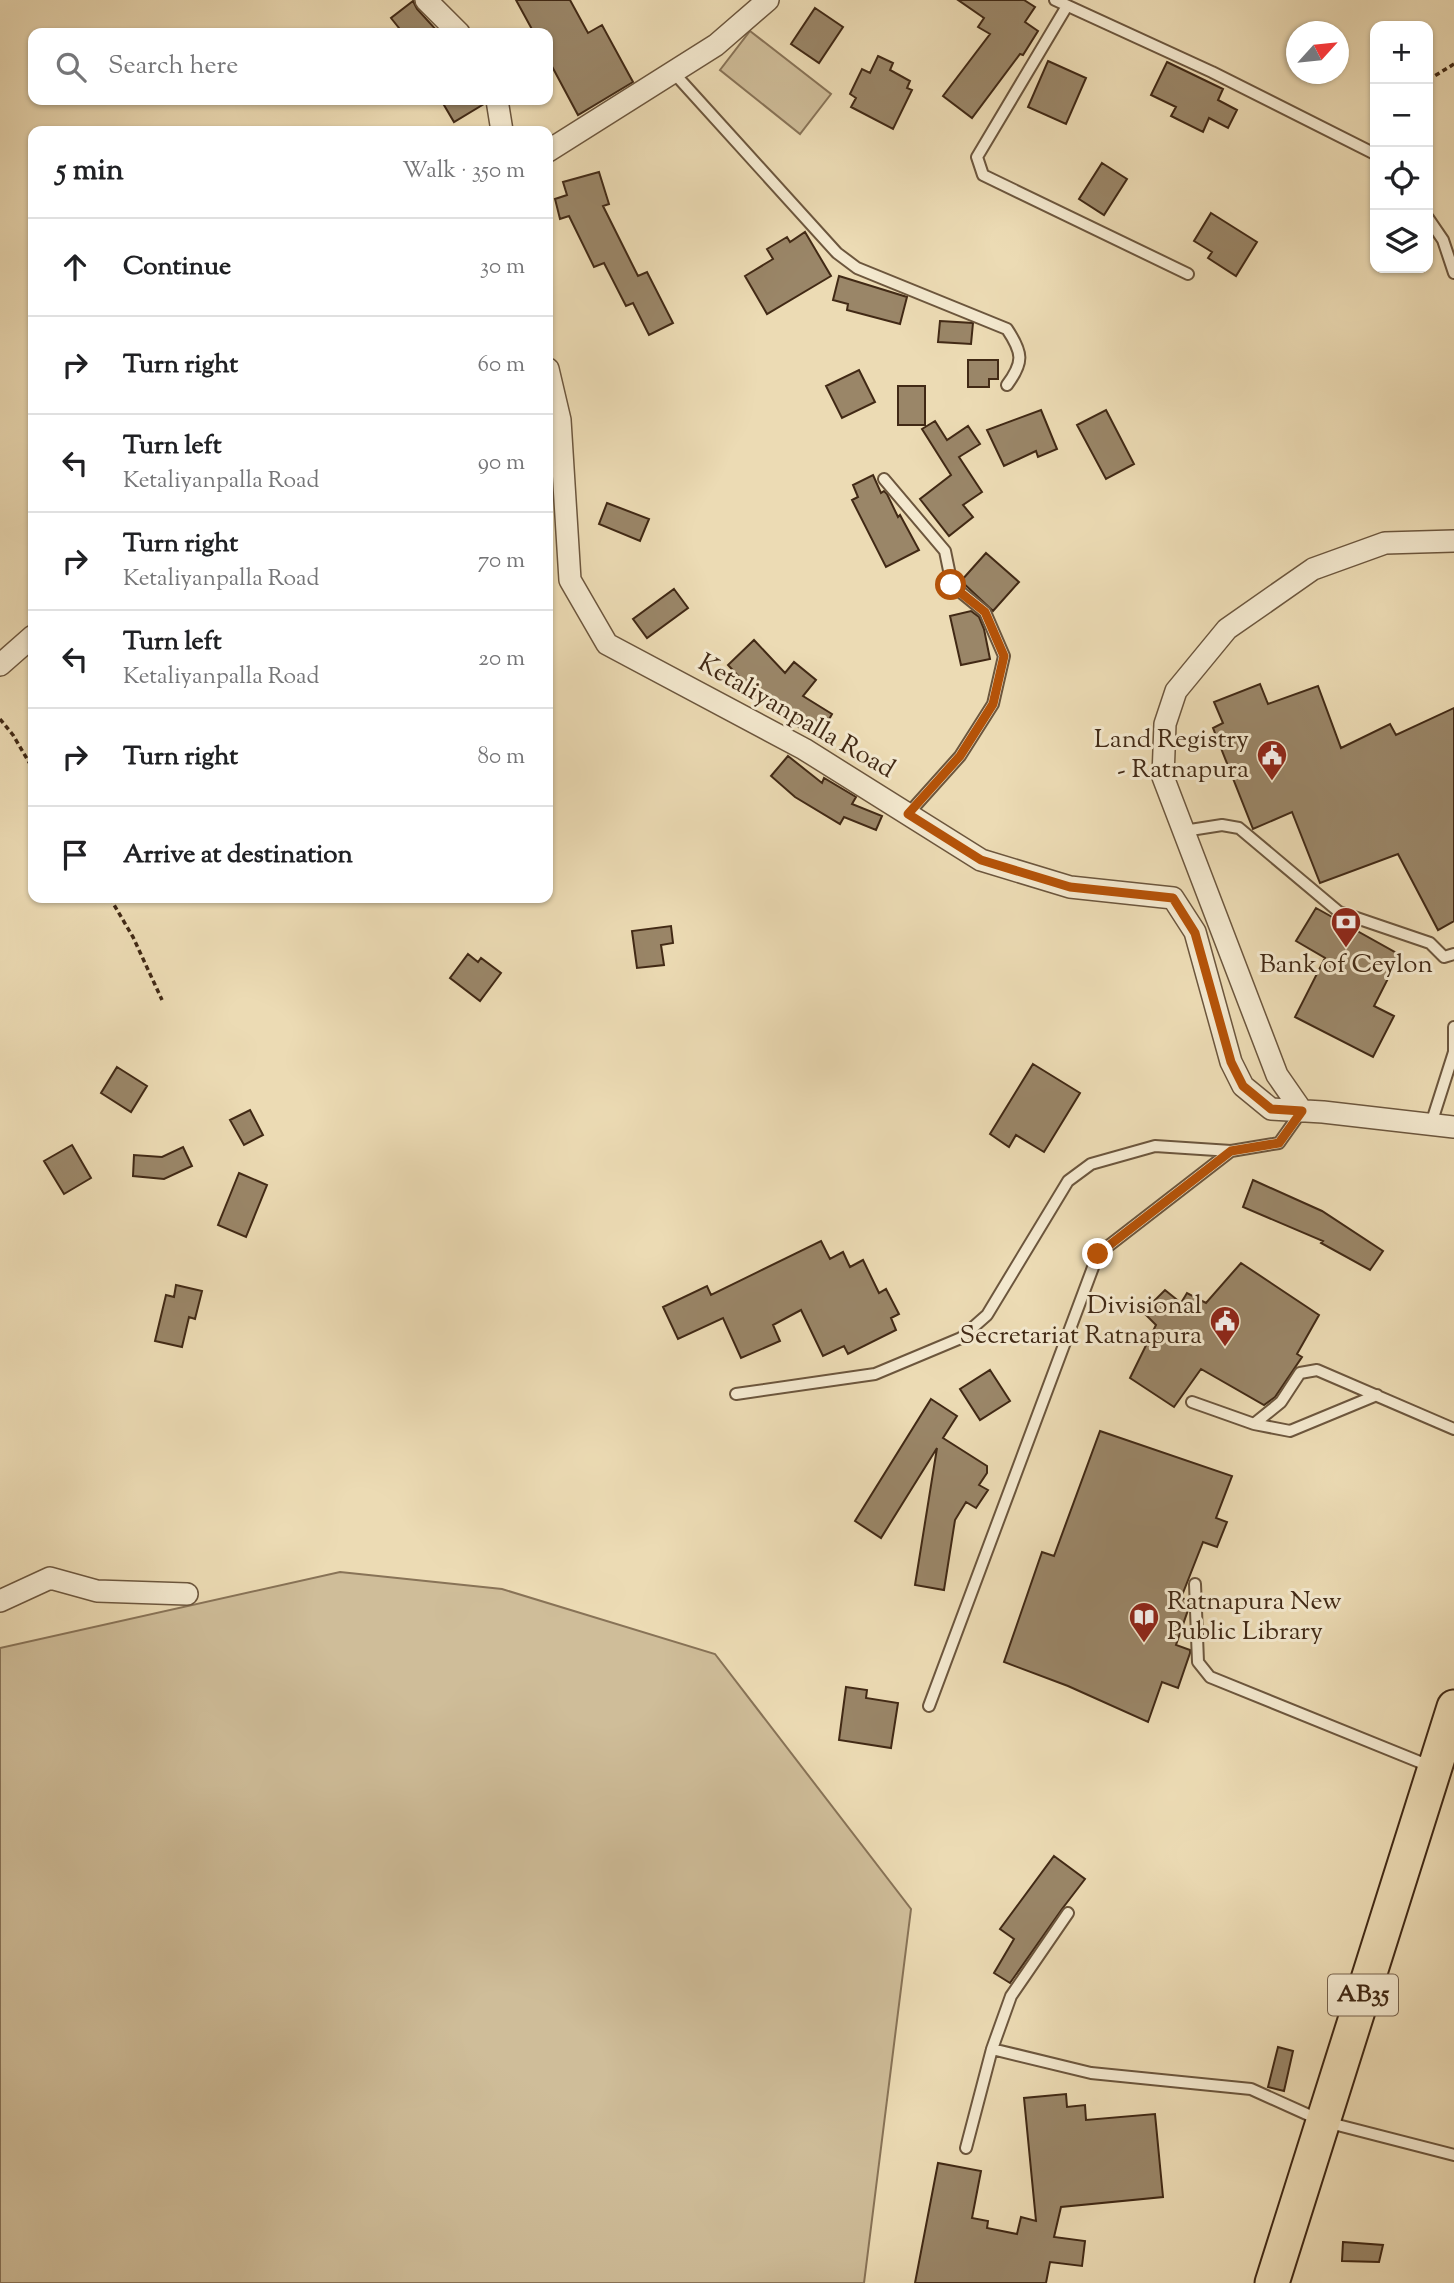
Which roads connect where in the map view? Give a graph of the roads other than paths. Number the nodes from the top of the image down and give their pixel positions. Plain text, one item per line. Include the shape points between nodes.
1 (426, 0) edge
2 (768, 0) edge
3 (1055, 0) edge
4 (1067, 6) junction
5 (454, 28) edge
6 (673, 72) junction
7 (497, 105) edge
8 (501, 126) edge
9 (553, 148) edge
10 (1370, 151) edge
11 (1433, 225) edge
12 (1454, 273) edge
13 (1188, 274) dead end
14 (1007, 385) dead end
15 (553, 390) edge
16 (884, 479) dead end
17 (1454, 541) edge
18 (28, 640) edge
19 (0, 665) edge
20 (908, 814) junction
21 (1184, 831) junction
22 (1454, 954) edge
23 (1454, 1027) edge
24 (1454, 1052) edge
25 (1302, 1111) junction
26 (1431, 1124) junction
27 (1454, 1127) edge
28 (1231, 1151) junction
29 (736, 1394) dead end
30 (1377, 1395) junction
31 (1192, 1402) dead end
32 (1254, 1424) junction
33 (1454, 1429) edge
34 (1195, 1584) dead end
35 (187, 1594) dead end
36 (0, 1601) edge
37 (929, 1706) dead end
38 (1454, 1707) edge
39 (1444, 1767) edge
40 (1068, 1913) dead end
41 (992, 2049) junction
42 (1322, 2121) junction
43 (966, 2148) dead end
44 (1454, 2155) edge
45 (1272, 2283) edge

1 - 5 street
2 - 6 street via 716,45
3 - 4 lane
4 - 10 lane
4 - 13 lane via 976,157 983,175
6 - 9 street
6 - 14 lane via 837,253 858,268 1007,329 1020,347 1020,368
7 - 8 street
11 - 12 lane
15 - 20 street, Ketaliyanpalla Road via 560,420 570,580 607,644 804,749
16 - 20 lane via 945,551 951,585 985,612 1004,656 993,704 960,756
17 - 21 street via 1385,543 1313,569 1227,629 1176,691 1165,724 1163,777
18 - 19 street
20 - 25 street, Ketaliyanpalla Road via 981,860 1070,887 1173,898 1195,933 1231,1062 1243,1086 1271,1109
21 - 22 lane via 1223,825 1239,828 1339,912 1430,943 1444,957
21 - 25 street via 1277,1075
23 - 24 lane
24 - 26 lane
25 - 26 street
25 - 28 lane via 1279,1143
26 - 27 street
28 - 29 lane via 1155,1146 1091,1164 1068,1181 987,1315 961,1338 875,1374
28 - 37 lane via 1098,1254
30 - 32 lane via 1290,1431
30 - 32 lane via 1317,1370 1300,1373 1281,1402
30 - 33 lane
31 - 32 lane
34 - 39 lane via 1198,1662 1210,1677
35 - 36 street via 97,1591 50,1578
38 - 39 main road, AB35
39 - 42 main road, AB35
40 - 41 lane via 1011,1996
41 - 42 lane via 1091,2073 1251,2089
41 - 43 lane
42 - 44 lane
42 - 45 main road, AB35

